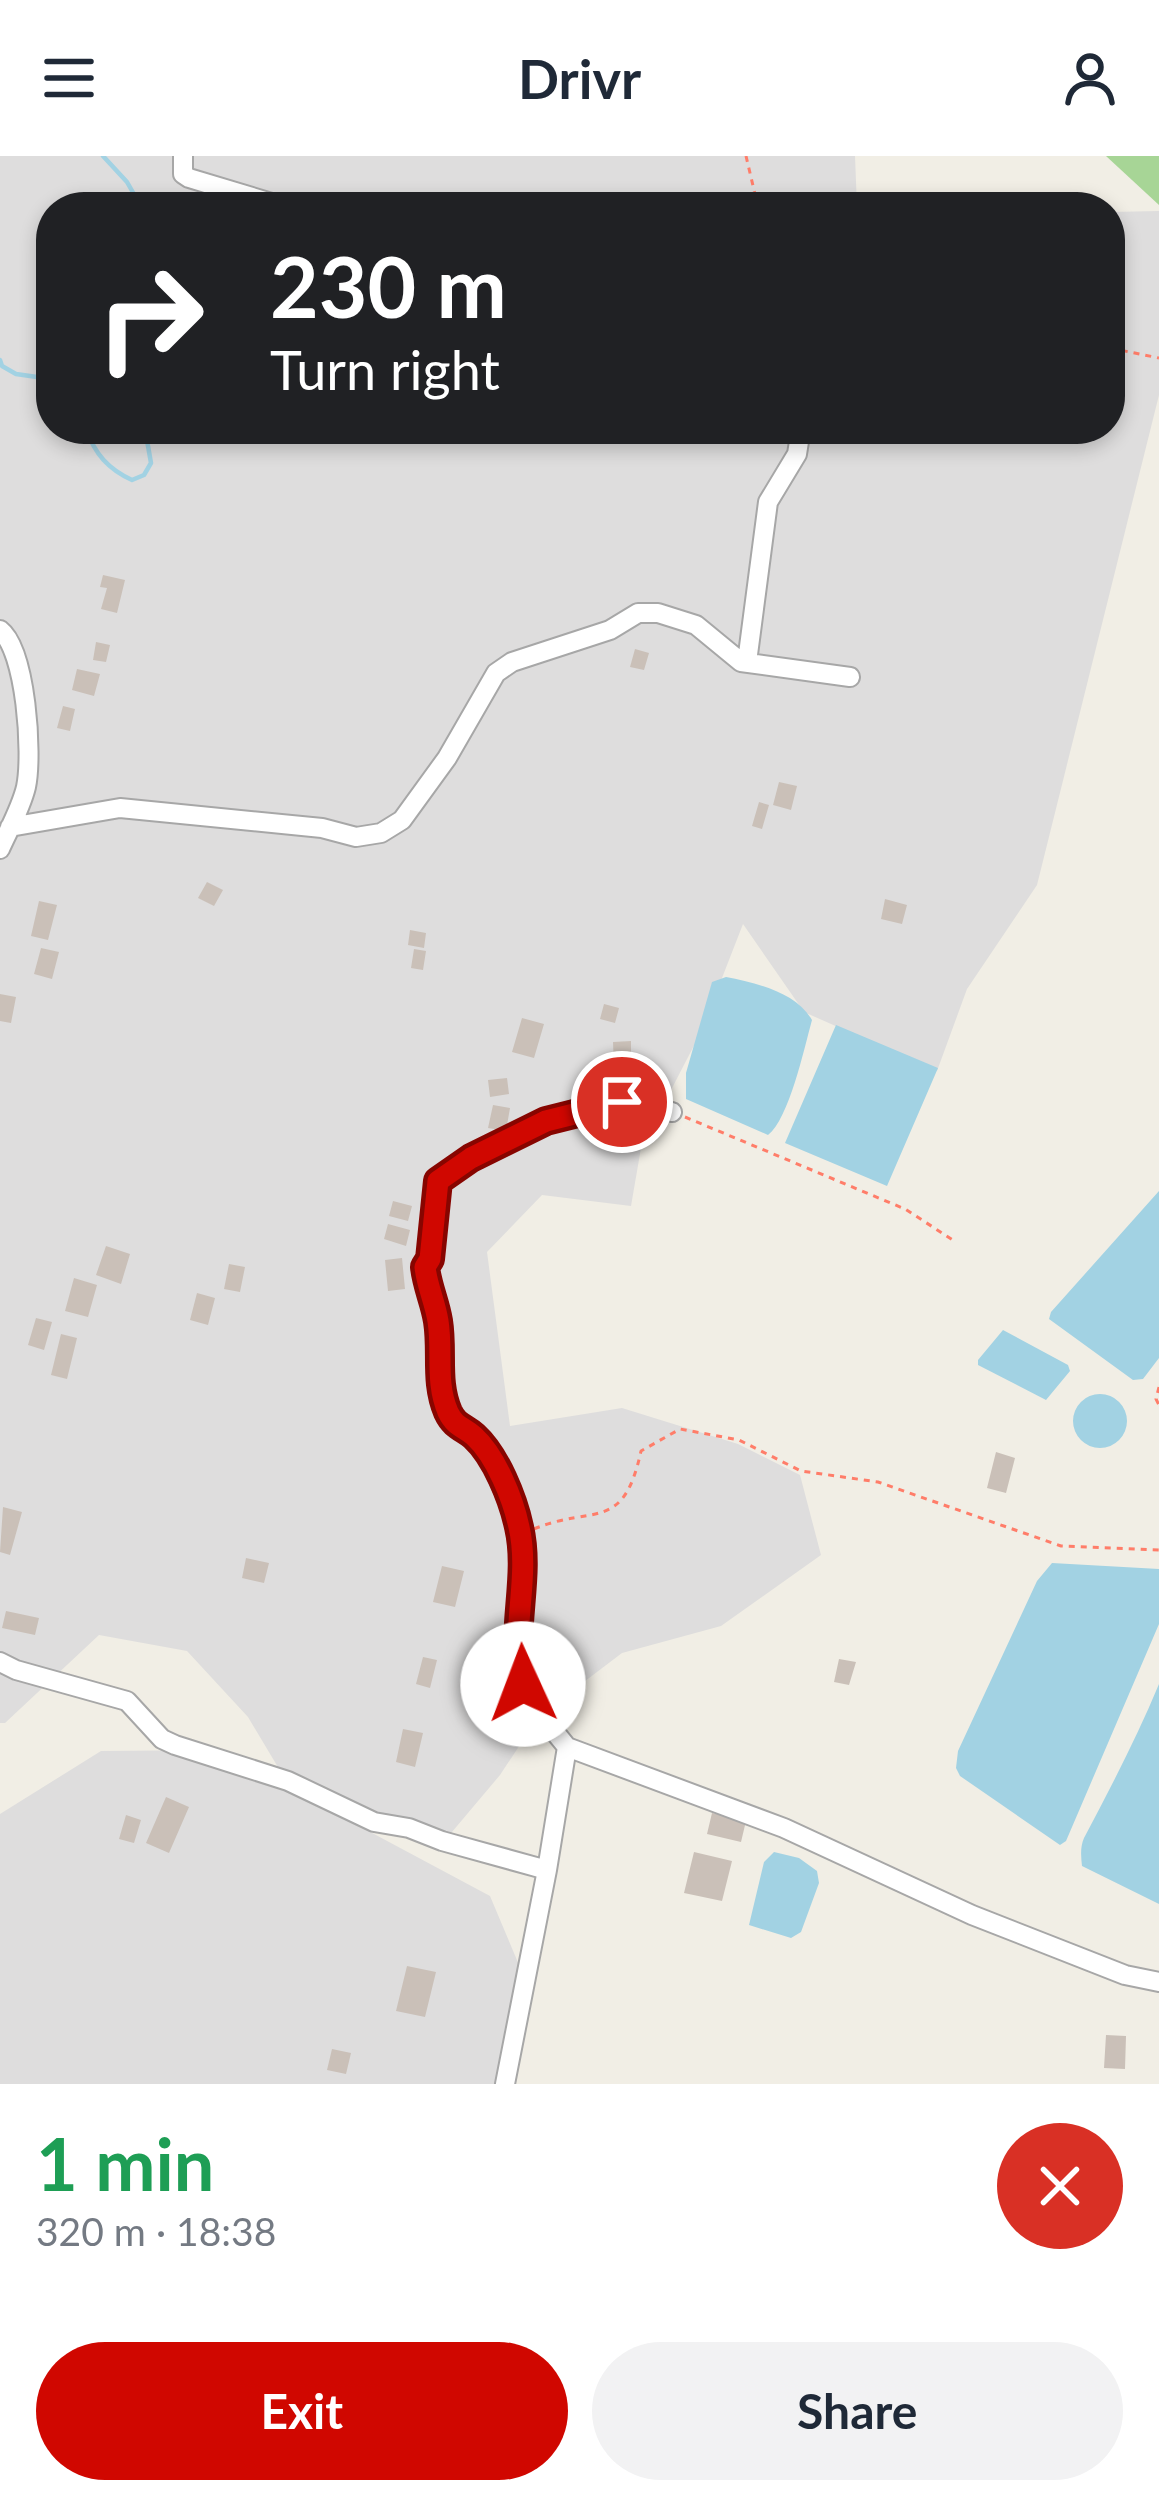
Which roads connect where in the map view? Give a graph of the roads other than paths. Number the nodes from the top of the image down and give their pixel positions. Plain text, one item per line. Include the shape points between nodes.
1 (183, 156) edge
2 (235, 192) edge
3 (798, 444) edge
4 (0, 630) edge
5 (747, 662) junction
6 (850, 677) dead end
7 (10, 827) junction
8 (0, 849) edge
9 (672, 1112) road end
10 (0, 1662) edge
11 (566, 1747) junction
12 (547, 1870) junction
13 (1159, 1982) edge
14 (505, 2084) edge

1 - 2 street via 183,174
3 - 5 street via 768,502
4 - 7 street via 19,666 29,766
5 - 6 street
5 - 7 street via 696,625 638,613 512,662 496,673 402,820 381,833 356,837 120,808
7 - 8 street
9 - 11 street via 622,1102 585,1109 546,1121 438,1181 425,1267 438,1324 440,1390 449,1416 486,1451 511,1500 524,1590 518,1663 532,1702
10 - 12 street via 128,1701 162,1739 289,1780 374,1822
11 - 12 street
11 - 13 street via 784,1828 972,1915
12 - 14 street

